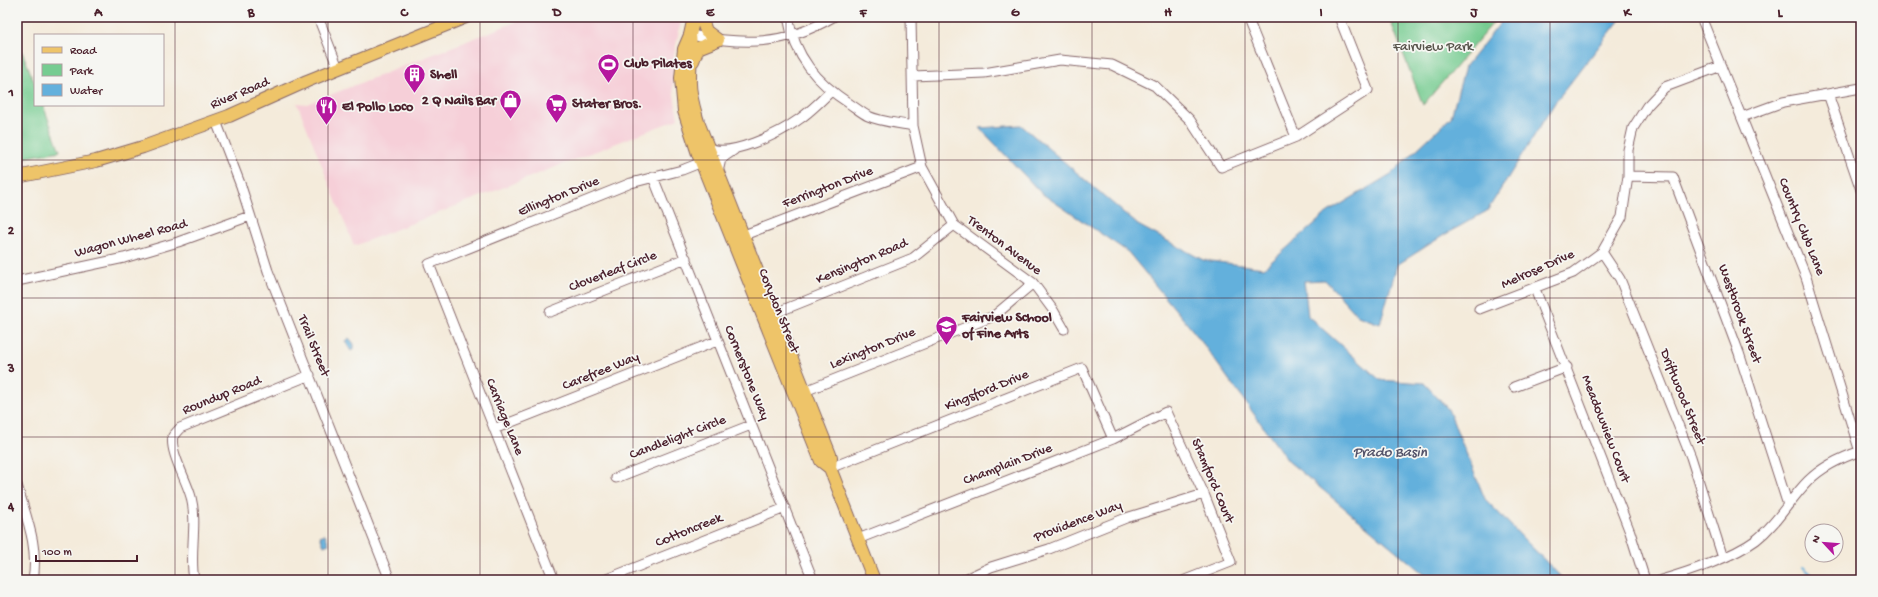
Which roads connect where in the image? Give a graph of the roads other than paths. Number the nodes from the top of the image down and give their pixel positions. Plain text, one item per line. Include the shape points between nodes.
1 (318, 17) edge
2 (466, 17) edge
3 (694, 17) edge
4 (701, 17) edge
5 (788, 17) edge
6 (833, 17) edge
7 (911, 17) edge
8 (1247, 17) edge
9 (1339, 17) edge
10 (1702, 17) edge
11 (690, 35) junction
12 (791, 36) junction
13 (718, 40) junction
14 (1721, 66) junction
15 (338, 68) junction
16 (913, 76) junction
17 (690, 80) junction
18 (1861, 88) edge
19 (831, 92) junction
20 (1828, 94) junction
21 (1742, 117) junction
22 (216, 121) junction
23 (913, 126) junction
24 (1296, 137) junction
25 (708, 147) junction
26 (735, 149) junction
27 (702, 162) junction
28 (922, 167) junction
29 (718, 172) junction
30 (1628, 176) junction
31 (17, 177) edge
32 (653, 177) junction
33 (1861, 190) edge
34 (726, 195) junction
35 (250, 216) junction
36 (954, 225) junction
37 (744, 235) junction
38 (1602, 252) junction
39 (686, 258) junction
40 (429, 264) joint
41 (17, 281) edge
42 (1033, 284) junction
43 (1535, 289) junction
44 (1479, 309) dead end
45 (550, 312) dead end
46 (775, 313) junction
47 (1064, 329) dead end
48 (717, 341) junction
49 (1567, 367) junction
50 (310, 375) junction
51 (1514, 387) dead end
52 (806, 391) junction
53 (1166, 412) joint
54 (751, 425) junction
55 (494, 429) junction
56 (1113, 439) junction
57 (1860, 451) edge
58 (830, 468) junction
59 (616, 478) dead end
60 (17, 485) edge
61 (1204, 494) junction
62 (1788, 505) junction
63 (784, 508) junction
64 (20, 509) edge
65 (858, 539) junction
66 (1723, 558) junction
67 (33, 580) edge
68 (194, 580) edge
69 (390, 580) edge
70 (554, 580) edge
71 (604, 580) edge
72 (813, 580) edge
73 (874, 580) edge
74 (963, 580) edge
75 (1185, 580) edge
76 (1645, 580) edge
77 (1661, 580) edge

1 - 15 street
2 - 15 main road, River Road
3 - 11 main road, Corydon Street
4 - 13 main road via 706,31
5 - 12 street
6 - 12 street
7 - 16 street, Trenton Avenue
8 - 24 street
9 - 24 street via 1368,90
10 - 14 street, Country Club Lane
11 - 13 street
11 - 17 main road, Corydon Street
11 - 27 main road, Corydon Street via 684,49 682,97 684,111
12 - 13 street via 762,42
12 - 19 street via 815,77
13 - 17 main road via 698,48
14 - 21 street, Country Club Lane
14 - 30 street, Melrose Drive via 1665,87 1647,106 1633,128 1628,150
15 - 22 main road, River Road
16 - 23 street, Trenton Avenue
16 - 24 street via 984,73 1060,60 1112,65 1155,86 1190,120 1222,167
17 - 25 main road, Corydon Street via 693,104
18 - 20 street
19 - 23 street via 869,116
19 - 26 street via 796,121
20 - 21 street via 1783,102
20 - 33 street
21 - 57 street, Country Club Lane via 1806,277
22 - 31 main road, River Road via 96,161
22 - 35 street, Trail Street
23 - 28 street, Trenton Avenue
25 - 26 street via 718,150
25 - 27 street via 708,153
25 - 29 main road, Corydon Street
26 - 29 street via 721,159
27 - 32 street, Ellington Drive
27 - 34 street, Corydon Street via 711,168 721,192
27 - 58 main road, Corydon Street via 821,461
28 - 36 street, Trenton Avenue
28 - 37 street, Ferrington Drive
29 - 34 main road, Corydon Street
30 - 38 street, Melrose Drive via 1622,217
30 - 62 street, Westbrook Street via 1673,177 1739,353
32 - 39 street, Cornerstone Way
32 - 40 street, Ellington Drive via 631,183
34 - 37 main road, Corydon Street
35 - 41 street, Wagon Wheel Road via 124,258
35 - 50 street, Trail Street via 268,271
36 - 42 street, Trenton Avenue
36 - 46 street, Kensington Road via 913,258
37 - 46 main road, Corydon Street
38 - 43 street, Melrose Drive via 1573,273
38 - 66 street, Driftwood Street via 1620,279 1691,457
39 - 45 street, Cloverleaf Circle
39 - 48 street, Cornerstone Way
40 - 55 street, Carriage Lane
42 - 47 street, Trenton Avenue
42 - 52 street, Lexington Drive via 994,316
43 - 44 street, Melrose Drive
43 - 49 street, Meadowview Court
46 - 52 main road, Corydon Street
48 - 54 street, Cornerstone Way
48 - 55 street, Carefree Way
49 - 51 street
49 - 76 street, Meadowview Court via 1630,532
50 - 68 street, Roundup Road via 180,428 173,436 173,446 194,509
50 - 69 street, Trail Street
52 - 58 main road, Corydon Street via 831,457
53 - 56 street, Champlain Drive
53 - 61 street, Stamford Court
54 - 59 street, Candlelight Circle
54 - 63 street, Cornerstone Way
55 - 70 street, Carriage Lane
56 - 58 street, Kingsford Drive via 1082,368
56 - 65 street, Champlain Drive
57 - 62 street via 1820,471 1808,480
58 - 65 main road, Corydon Street
60 - 64 street
61 - 74 street, Providence Way via 1126,518 1048,549 991,566
61 - 75 street, Stamford Court via 1231,562
62 - 66 street via 1756,540
63 - 71 street, Cottoncreek
63 - 72 street, Cornerstone Way
64 - 67 street via 32,531 35,550
65 - 73 main road, Corydon Street
66 - 77 street

